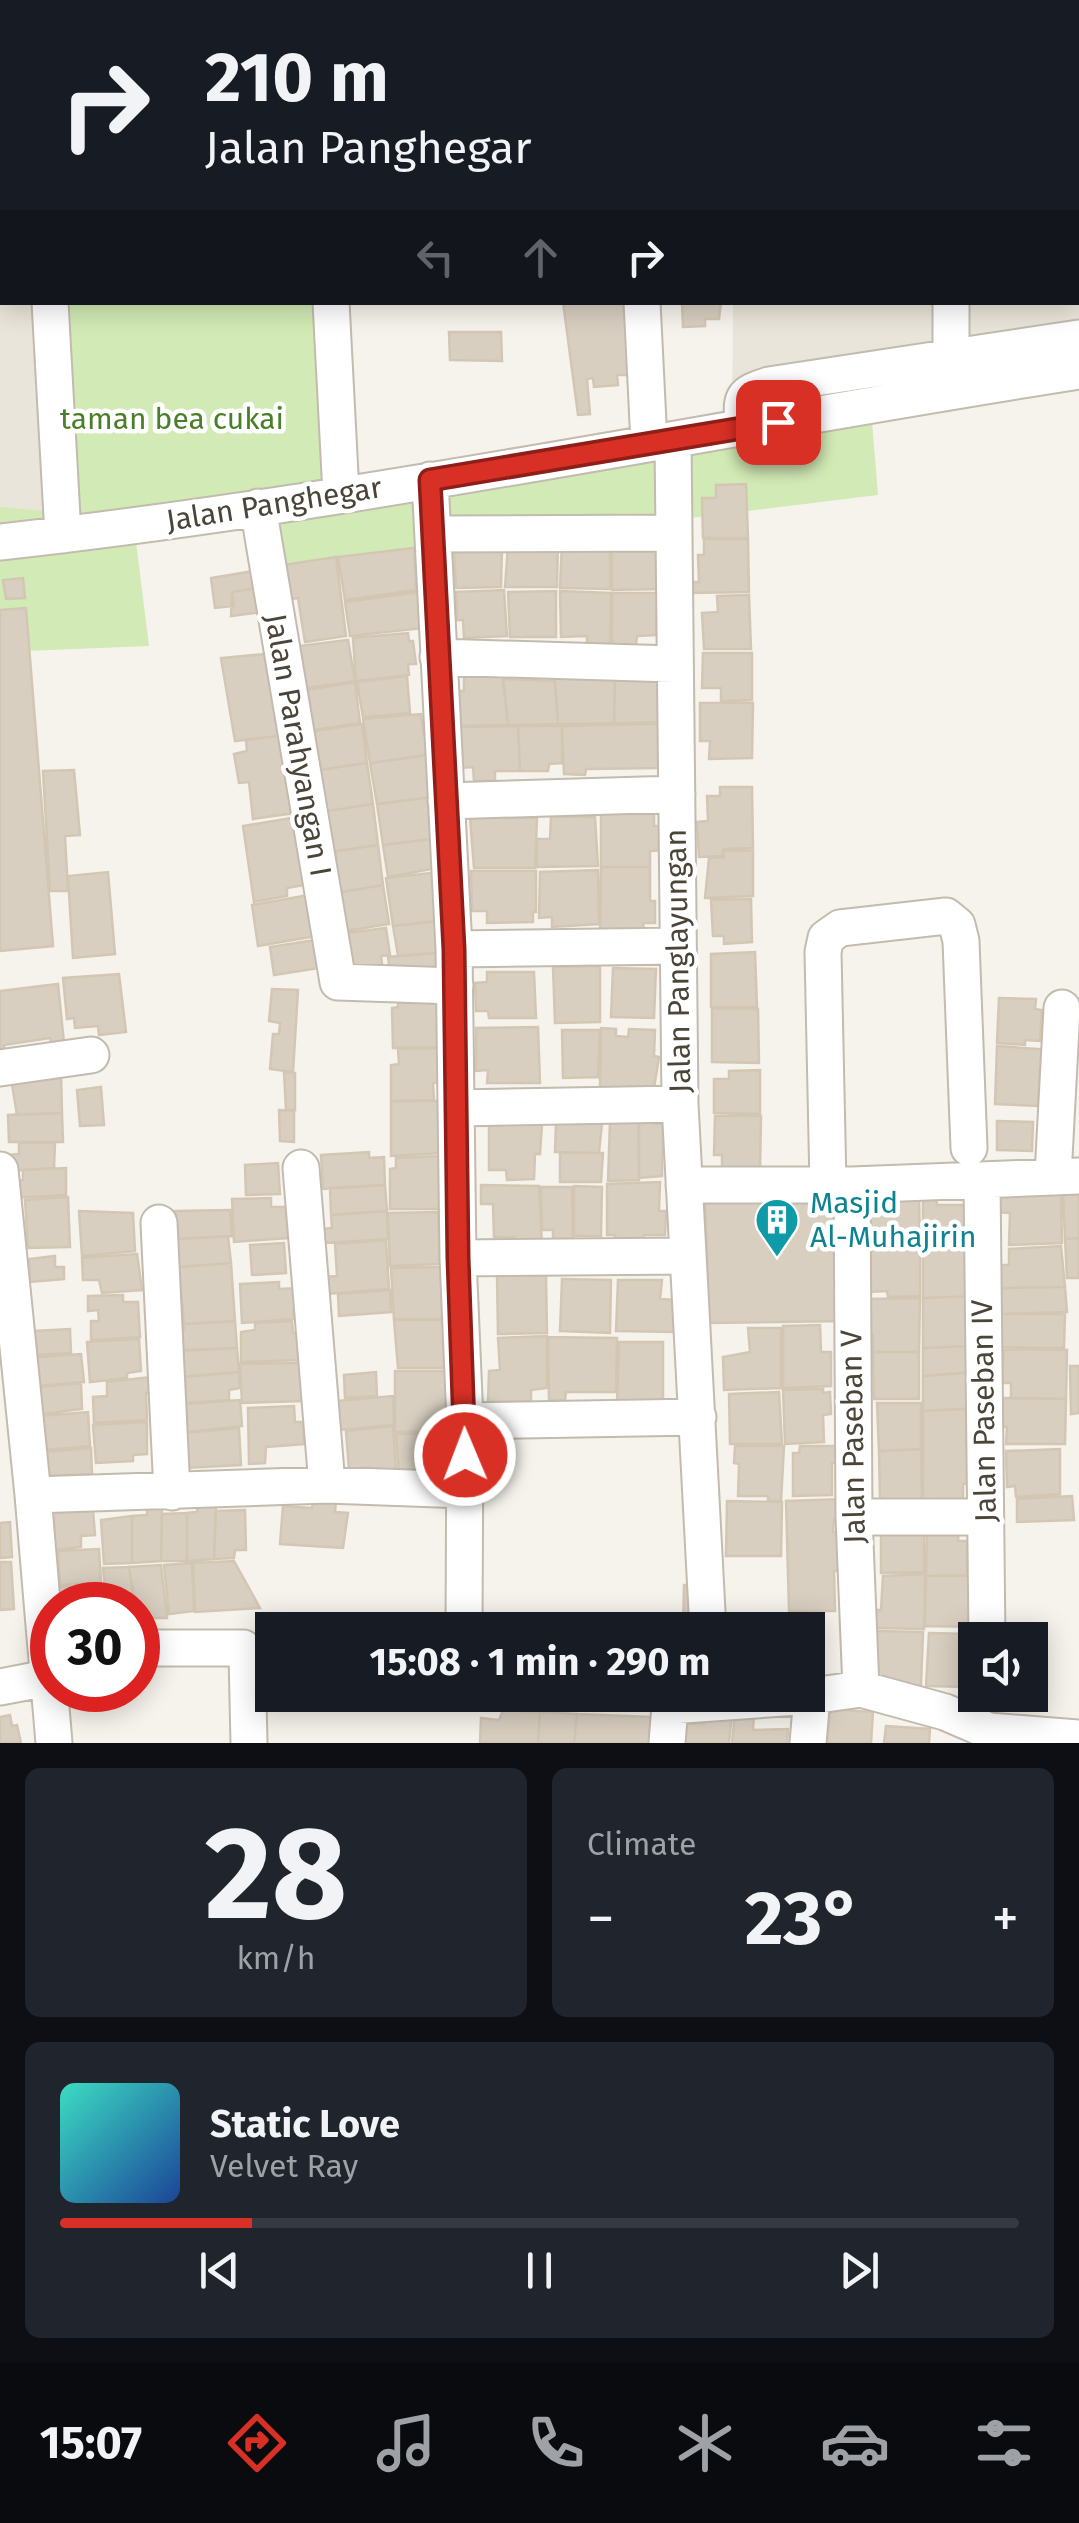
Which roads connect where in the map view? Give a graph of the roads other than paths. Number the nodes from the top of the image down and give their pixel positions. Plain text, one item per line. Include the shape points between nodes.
1 (50, 305) edge
2 (330, 305) edge
3 (642, 305) edge
4 (951, 305) edge
5 (1079, 338) edge
6 (1079, 371) edge
7 (951, 374) junction
8 (661, 442) junction
9 (430, 480) junction
10 (342, 494) junction
11 (258, 507) junction
12 (673, 532) junction
13 (432, 534) junction
14 (63, 535) junction
15 (0, 542) edge
16 (438, 657) junction
17 (673, 664) junction
18 (677, 794) junction
19 (446, 801) junction
20 (678, 946) junction
21 (454, 949) junction
22 (454, 986) junction
23 (1062, 1008) dead end
24 (91, 1056) dead end
25 (0, 1068) edge
26 (680, 1104) junction
27 (458, 1108) junction
28 (969, 1148) dead end
29 (301, 1168) dead end
30 (0, 1170) edge
31 (1066, 1176) edge
32 (982, 1181) junction
33 (684, 1185) junction
34 (840, 1185) junction
35 (159, 1223) dead end
36 (688, 1256) junction
37 (458, 1258) junction
38 (698, 1417) junction
39 (465, 1420) junction
40 (327, 1485) junction
41 (466, 1490) junction
42 (172, 1492) junction
43 (34, 1495) junction
44 (854, 1517) junction
45 (986, 1517) junction
46 (41, 1582) edge
47 (464, 1612) edge
48 (707, 1612) edge
49 (988, 1622) edge
50 (160, 1648) edge
51 (30, 1670) edge
52 (255, 1671) edge
53 (0, 1687) edge
54 (860, 1689) junction
55 (825, 1694) edge
56 (255, 1709) edge
57 (52, 1712) edge
58 (670, 1712) edge
59 (811, 1712) edge
60 (989, 1712) edge
61 (944, 1728) edge
62 (990, 1731) junction
63 (1079, 1738) edge
64 (54, 1743) edge
65 (249, 1743) edge
66 (667, 1743) edge
67 (808, 1743) edge

1 - 14 street
2 - 10 street
3 - 8 street, Jalan Panglayungan
4 - 7 street
5 - 7 street
6 - 7 street, Jalan Panghegar
7 - 8 street, Jalan Panghegar via 743,428
8 - 9 street, Jalan Panghegar
8 - 12 street, Jalan Panglayungan
9 - 10 street, Jalan Panghegar
9 - 13 street
10 - 11 street, Jalan Panghegar
11 - 14 street, Jalan Panghegar
11 - 22 street, Jalan Parahyangan I via 338,982
12 - 13 street
12 - 17 street, Jalan Panglayungan
13 - 16 street
14 - 15 street, Jalan Panghegar
16 - 17 street
16 - 19 street
17 - 18 street, Jalan Panglayungan
18 - 19 street
18 - 20 street, Jalan Panglayungan
19 - 21 street
20 - 21 street
20 - 26 street, Jalan Panglayungan
21 - 22 street
22 - 27 street
23 - 31 street
24 - 25 street
26 - 27 street
26 - 33 street, Jalan Panglayungan
27 - 37 street
28 - 34 street, Jalan Paseban V via 956,925 946,916 840,928 826,938 824,952
29 - 40 street
30 - 43 street
31 - 32 street
32 - 34 street
32 - 45 street, Jalan Paseban IV
33 - 34 street
33 - 36 street, Jalan Panglayungan
34 - 44 street, Jalan Paseban V
35 - 42 street
36 - 37 street
36 - 38 street, Jalan Panglayungan
37 - 39 street
38 - 39 street
38 - 48 street, Jalan Panglayungan
39 - 41 street
40 - 41 street
40 - 42 street
41 - 47 street
42 - 43 street
43 - 46 street
44 - 45 street
44 - 54 street, Jalan Paseban V
45 - 49 street, Jalan Paseban IV
50 - 52 street via 243,1648
51 - 53 street
54 - 55 street
54 - 61 street
56 - 65 street
57 - 64 street
58 - 66 street
59 - 67 street
60 - 62 street
61 - 62 street
62 - 63 street

